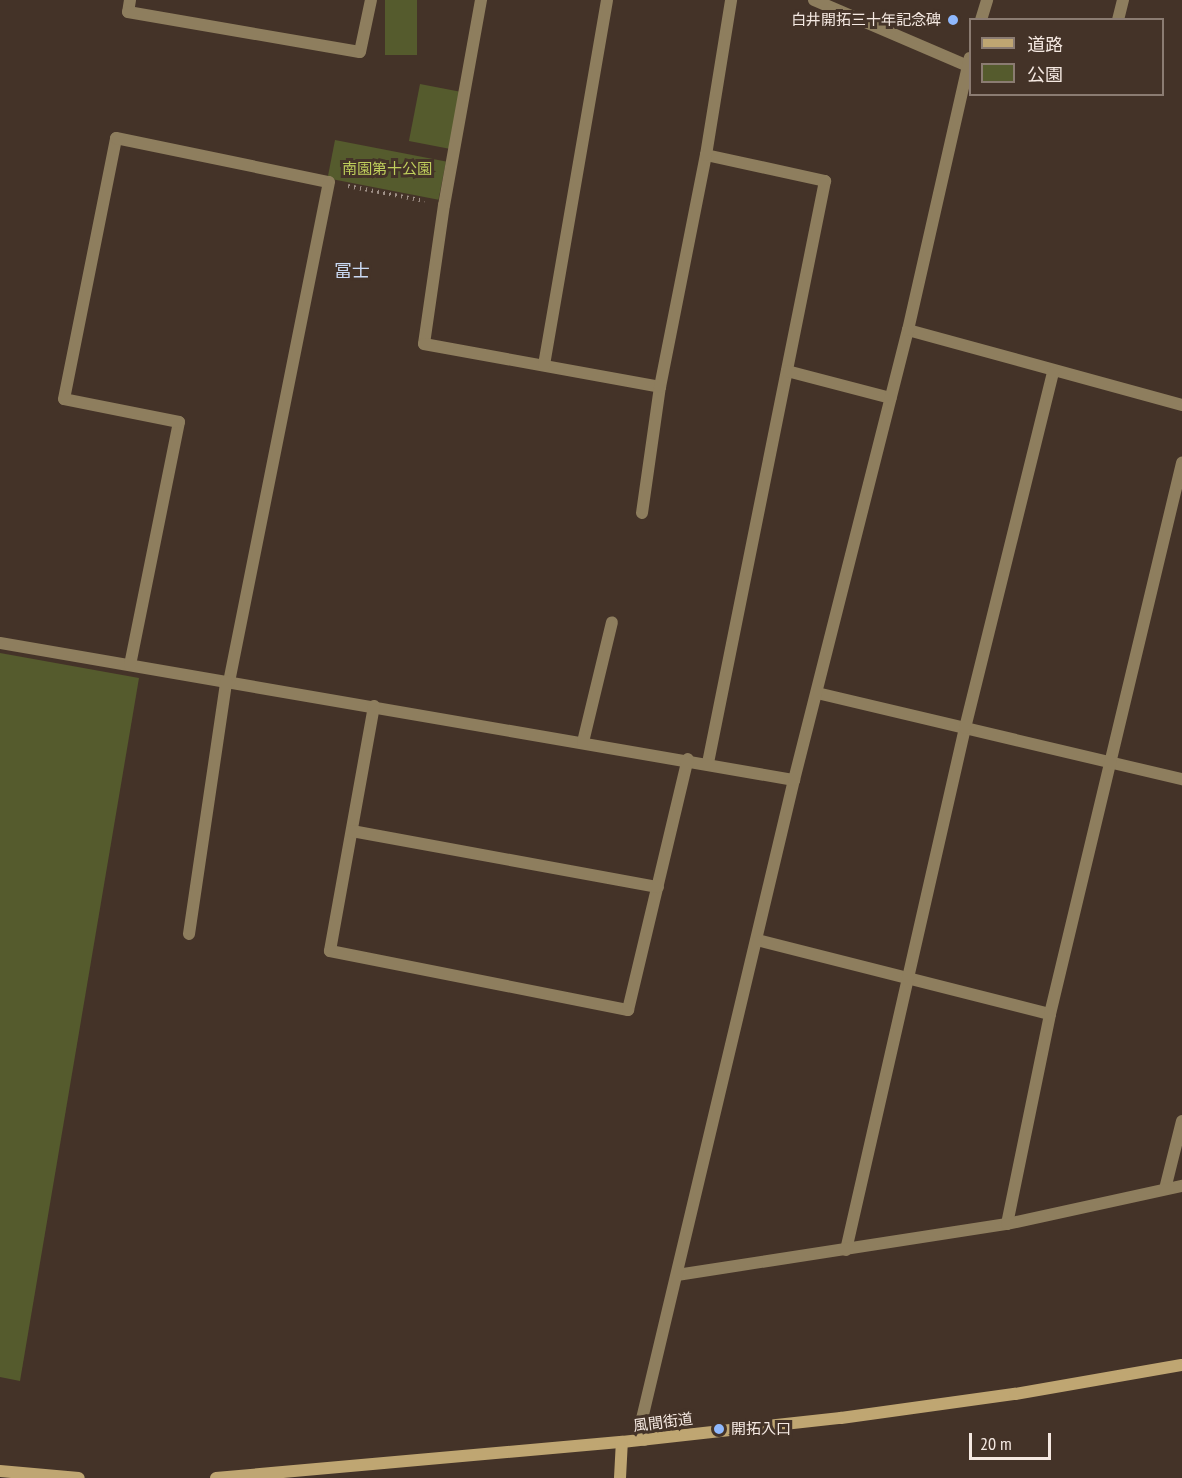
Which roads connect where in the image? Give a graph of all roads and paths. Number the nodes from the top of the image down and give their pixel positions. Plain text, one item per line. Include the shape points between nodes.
1 (130, 0) edge
2 (371, 0) edge
3 (481, 0) edge
4 (607, 0) edge
5 (731, 0) edge
6 (814, 0) edge
7 (987, 0) edge
8 (1123, 0) edge
9 (982, 18) edge
10 (1118, 18) edge
11 (969, 62) edge
12 (706, 155) junction
13 (329, 182) junction
14 (444, 205) junction
15 (908, 330) junction
16 (544, 365) junction
17 (787, 371) junction
18 (1053, 372) junction
19 (660, 387) junction
20 (891, 398) junction
21 (1182, 405) edge
22 (1182, 463) edge
23 (642, 513) dead end
24 (612, 622) dead end
25 (0, 643) edge
26 (130, 665) junction
27 (227, 682) junction
28 (817, 693) junction
29 (374, 706) junction
30 (965, 728) junction
31 (583, 742) junction
32 (688, 759) junction
33 (1109, 762) junction
34 (708, 763) junction
35 (1182, 779) edge
36 (794, 780) junction
37 (352, 831) junction
38 (658, 886) junction
39 (189, 934) dead end
40 (757, 940) junction
41 (909, 977) junction
42 (1050, 1014) junction
43 (1182, 1120) edge
44 (1182, 1186) edge
45 (1165, 1189) junction
46 (1007, 1224) junction
47 (846, 1250) junction
48 (677, 1275) junction
49 (1182, 1365) edge
50 (644, 1440) junction
51 (622, 1442) junction
52 (0, 1472) edge
53 (80, 1478) edge
54 (216, 1478) edge
55 (620, 1478) edge

1 - 2 street via 128,12 360,52
3 - 14 street
4 - 16 street
5 - 12 street
6 - 11 street
7 - 9 street
8 - 10 street
11 - 15 street
12 - 17 street via 825,181
12 - 19 street
13 - 14 path
13 - 26 street via 116,138 64,399 179,422
13 - 27 street
14 - 16 street via 424,344
15 - 18 street
15 - 20 street
16 - 19 street
17 - 20 street
17 - 34 street
18 - 21 street
18 - 30 street
19 - 23 street
20 - 28 street
22 - 33 street
24 - 31 street
25 - 26 street
26 - 27 street
27 - 29 street
27 - 39 street
28 - 30 street
28 - 36 street
29 - 31 street
29 - 37 street
30 - 33 street
30 - 41 street
31 - 32 street
32 - 34 street
32 - 38 street
33 - 35 street
33 - 42 street
34 - 36 street
36 - 40 street
37 - 38 street
37 - 38 street via 330,951 628,1010
40 - 41 street
40 - 48 street
41 - 42 street
41 - 47 street
42 - 46 street
43 - 45 street
44 - 45 street
45 - 46 street
46 - 47 street
47 - 48 street
48 - 50 street via 641,1423
49 - 50 street, 風間街道 via 1004,1396
50 - 51 street, 風間街道
51 - 54 street, 風間街道
51 - 55 street
52 - 53 street

